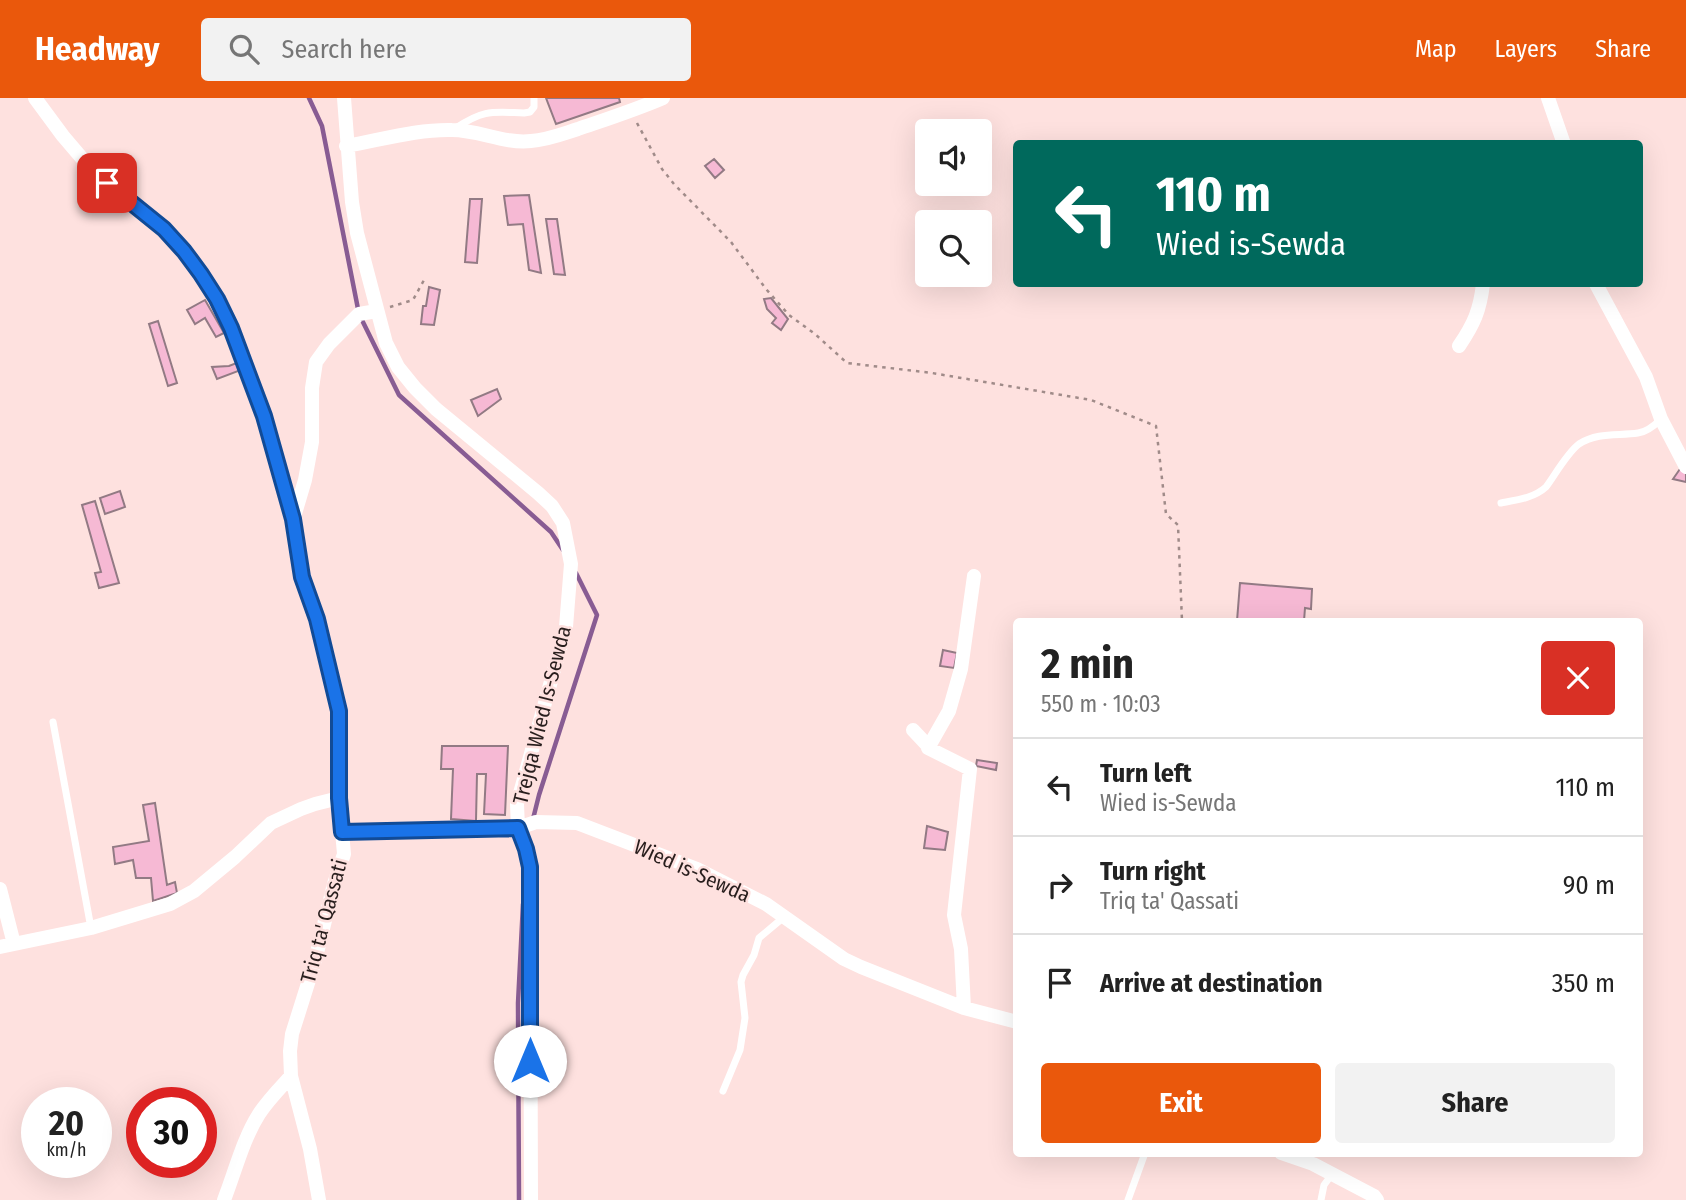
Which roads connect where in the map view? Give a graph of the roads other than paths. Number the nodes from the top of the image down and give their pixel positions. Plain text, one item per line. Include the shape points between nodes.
1 (36, 98) edge
2 (344, 98) edge
3 (534, 98) edge
4 (663, 98) edge
5 (1548, 98) edge
6 (453, 130) junction
7 (1560, 140) edge
8 (346, 146) junction
9 (1482, 287) edge
10 (1599, 287) edge
11 (377, 311) junction
12 (1460, 346) dead end
13 (1661, 419) junction
14 (1686, 467) edge
15 (1502, 503) dead end
16 (293, 519) junction
17 (974, 576) dead end
18 (53, 722) dead end
19 (913, 730) dead end
20 (929, 747) junction
21 (339, 798) junction
22 (518, 828) junction
23 (342, 832) junction
24 (0, 889) edge
25 (784, 916) junction
26 (91, 928) junction
27 (7, 946) edge
28 (964, 1008) junction
29 (1013, 1021) edge
30 (291, 1076) junction
31 (723, 1091) dead end
32 (1144, 1157) edge
33 (1293, 1157) edge
34 (1333, 1173) junction
35 (224, 1200) edge
36 (319, 1200) edge
37 (531, 1200) edge
38 (1128, 1200) edge
39 (1321, 1200) edge
40 (1377, 1200) edge

1 - 16 street, Triq ta' Qassati via 86,163 184,251 217,299 264,416
2 - 8 street, Trejqa Wied Is-Sewda
3 - 6 lane via 530,112 488,112
4 - 6 street via 529,142
5 - 7 street
6 - 8 street
8 - 11 street, Trejqa Wied Is-Sewda via 357,233
9 - 12 street via 1477,316
10 - 13 street via 1646,377
11 - 16 street via 359,314 316,362 312,442
11 - 22 street, Trejqa Wied Is-Sewda via 386,343 415,388 538,493 563,523 571,564 566,627 517,804
13 - 14 street
13 - 15 lane via 1639,433 1608,434 1585,441 1576,446 1540,493
16 - 21 street, Triq ta' Qassati via 302,577 339,711
17 - 20 street via 961,669 949,711
18 - 26 lane
19 - 20 street
20 - 28 street via 970,769 954,915
21 - 23 street, Triq ta' Qassati
21 - 26 street via 271,823 194,891 170,904
22 - 23 street, Wied is-Sewda
22 - 25 street, Wied is-Sewda via 536,822 577,824 697,869
22 - 37 street, Trejqa Wied Is-Sewda via 530,867
23 - 30 street, Triq ta' Qassati via 344,854 292,1034
24 - 27 street
25 - 28 street, Wied is-Sewda via 844,959
25 - 31 lane via 760,938 743,975 745,1018 740,1050
26 - 27 street
28 - 29 street, Wied is-Sewda
30 - 35 street via 249,1132
30 - 36 street
32 - 38 lane
33 - 34 street
34 - 39 lane
34 - 40 street

